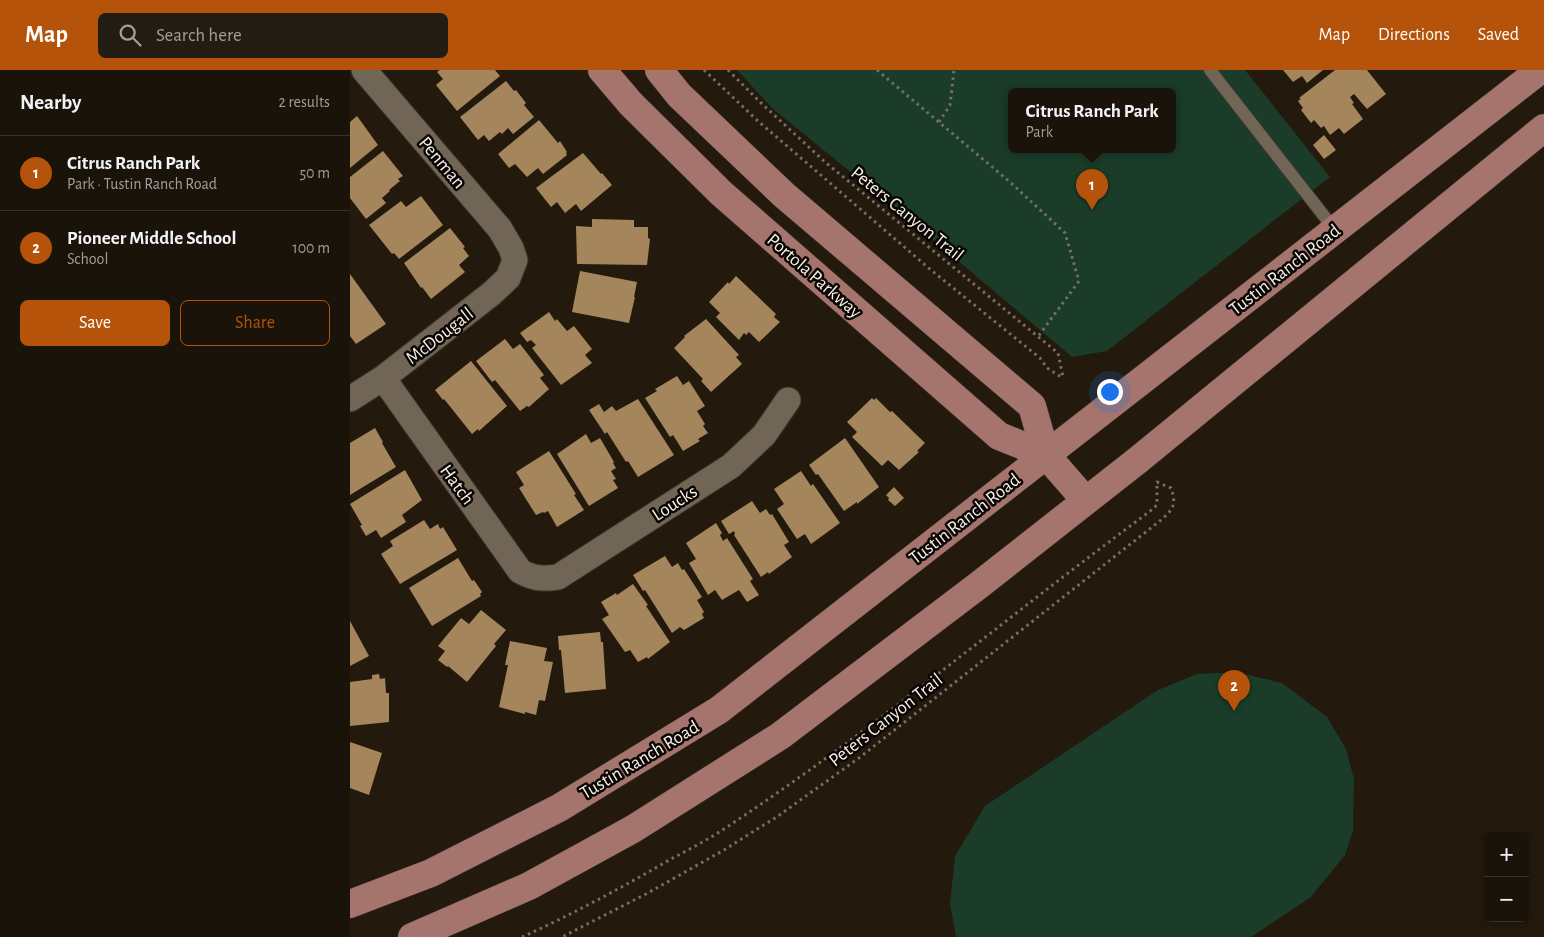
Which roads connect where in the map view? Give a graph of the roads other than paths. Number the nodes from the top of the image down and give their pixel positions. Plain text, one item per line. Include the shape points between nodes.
1 (364, 70) edge
2 (602, 70) edge
3 (659, 70) edge
4 (1210, 70) edge
5 (1540, 70) edge
6 (1544, 128) edge
7 (1335, 230) junction
8 (515, 260) joint
9 (383, 378) junction
10 (350, 399) edge
11 (788, 400) dead end
12 (1046, 454) junction
13 (1086, 501) junction
14 (542, 579) joint
15 (350, 904) edge
16 (412, 937) edge

1 - 8 street, Penman via 500,229
2 - 12 main road, Portola Parkway via 631,104 721,193 999,436
3 - 12 main road, Portola Parkway via 679,95 784,194 1032,406
4 - 7 lane
5 - 7 main road, Tustin Ranch Road
6 - 13 main road
7 - 12 main road, Tustin Ranch Road
8 - 9 street, McDougall via 508,278 491,294
9 - 10 street, McDougall
9 - 14 street, Hatch via 520,571
11 - 14 street, Loucks via 764,435 730,466 558,577
12 - 13 main road, Portola Parkway
12 - 15 main road, Tustin Ranch Road via 719,710 559,808 431,873
13 - 16 main road via 780,736 633,829 538,881

